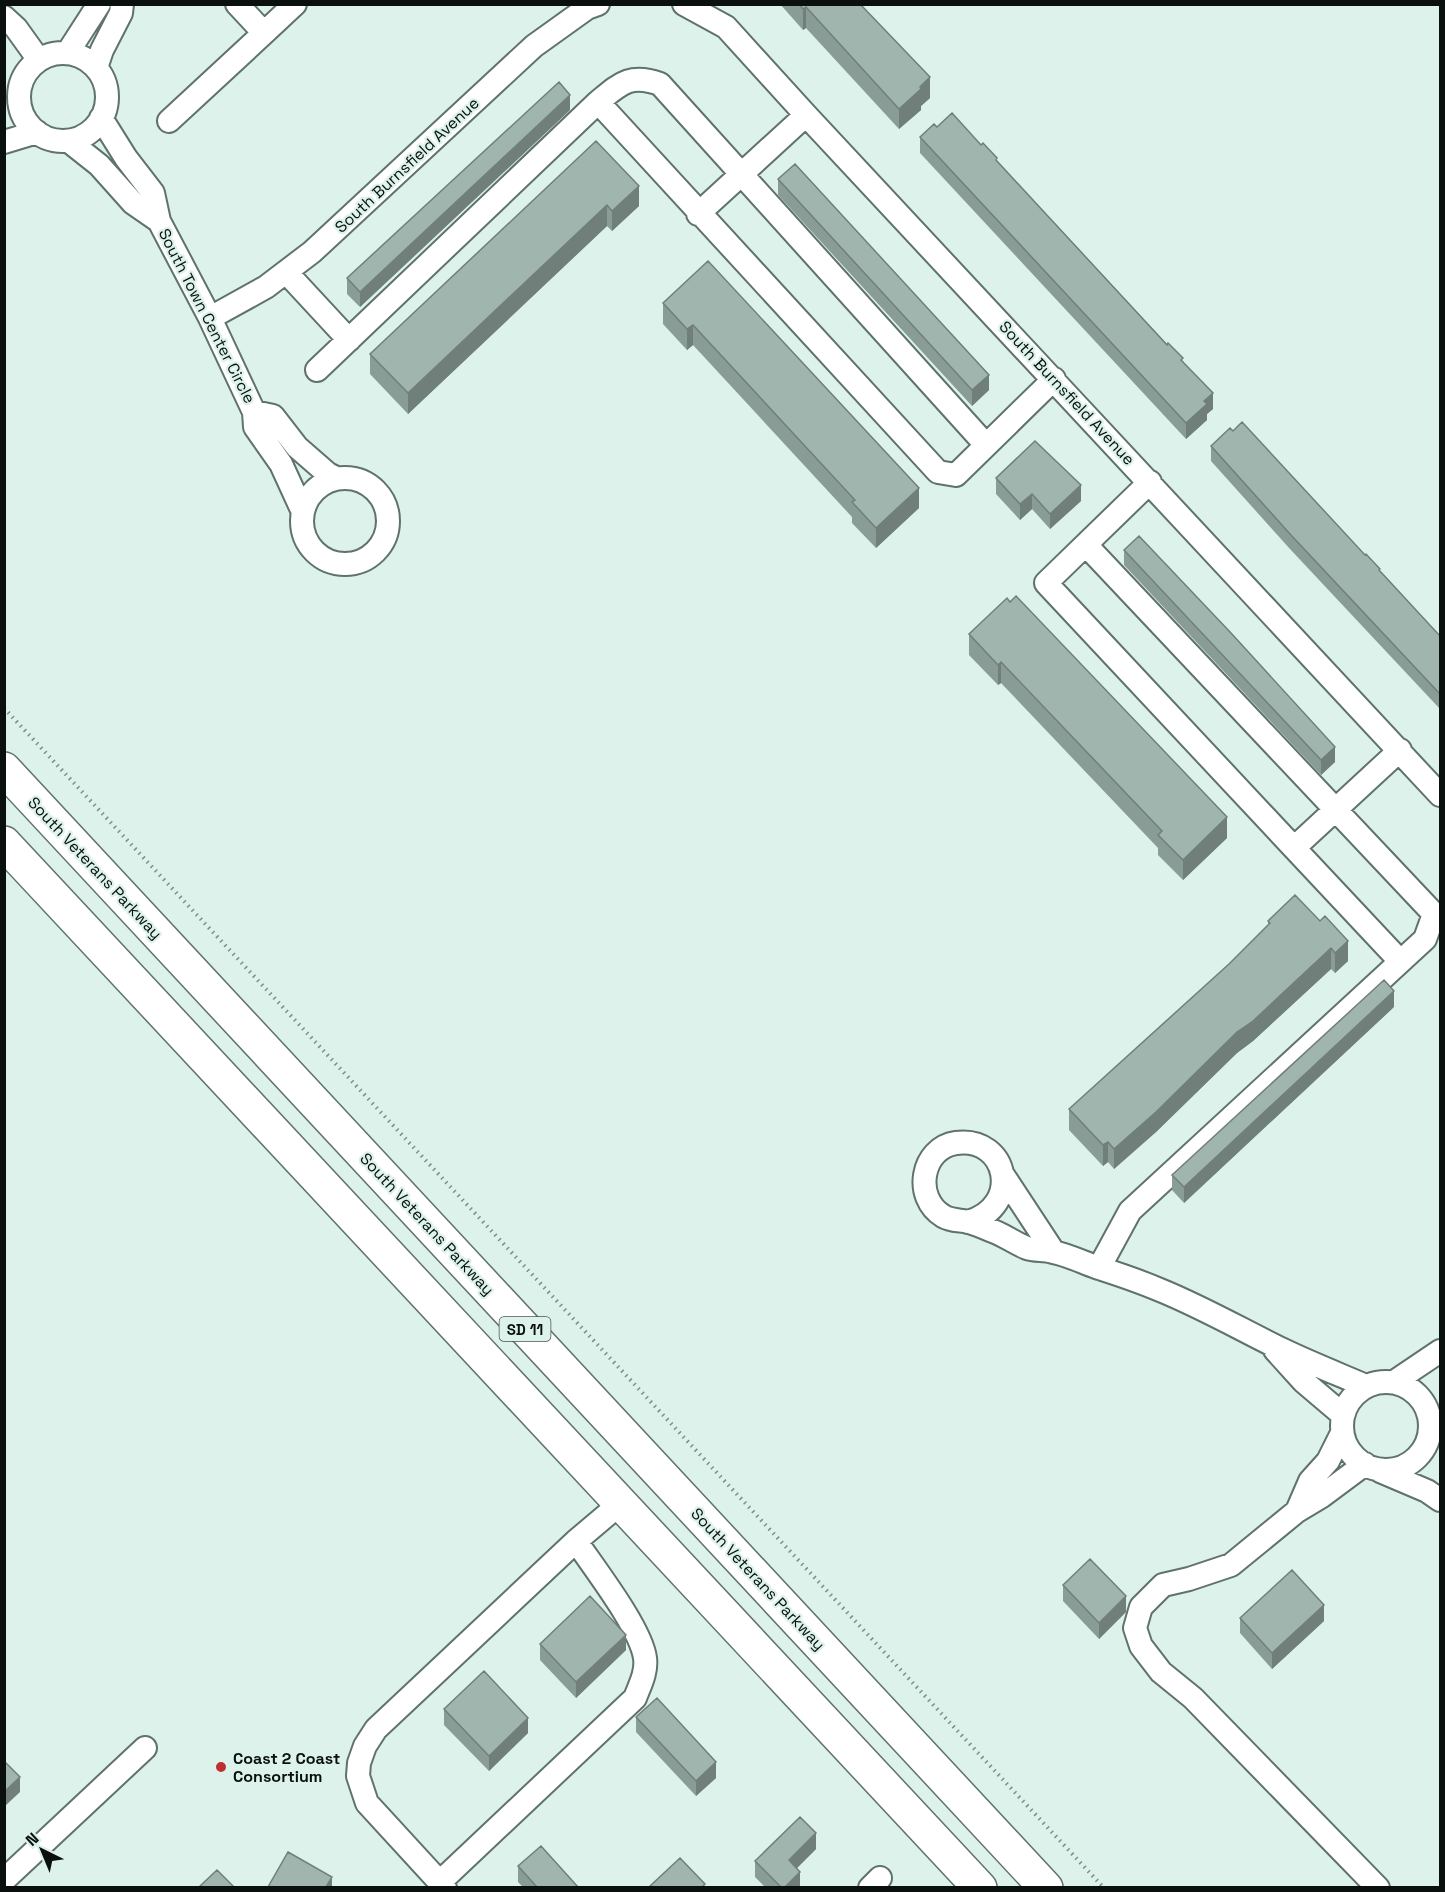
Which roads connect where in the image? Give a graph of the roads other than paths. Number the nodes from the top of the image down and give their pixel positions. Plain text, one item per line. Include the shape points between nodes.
1 (99, 4) edge
2 (122, 4) edge
3 (237, 4) edge
4 (296, 4) edge
5 (598, 4) edge
6 (684, 4) edge
7 (4, 17) edge
8 (264, 33) junction
9 (68, 52) junction
10 (39, 60) junction
11 (96, 68) junction
12 (12, 91) edge
13 (598, 102) junction
14 (806, 115) junction
15 (101, 118) junction
16 (169, 122) dead end
17 (37, 132) junction
18 (4, 142) edge
19 (70, 142) junction
20 (742, 173) junction
21 (698, 214) junction
22 (159, 221) junction
23 (286, 272) junction
24 (210, 318) junction
25 (349, 340) junction
26 (317, 370) dead end
27 (1054, 379) junction
28 (254, 412) junction
29 (986, 445) junction
30 (336, 478) junction
31 (1150, 482) junction
32 (303, 512) junction
33 (1086, 545) junction
34 (1400, 750) junction
35 (4, 770) edge
36 (1440, 795) edge
37 (1335, 811) junction
38 (4, 843) edge
39 (1294, 848) junction
40 (1400, 962) junction
41 (1003, 1174) junction
42 (968, 1222) junction
43 (1053, 1251) junction
44 (1099, 1268) junction
45 (1268, 1343) junction
46 (1440, 1351) edge
47 (1394, 1382) junction
48 (1366, 1386) junction
49 (1440, 1392) edge
50 (1343, 1424) junction
51 (1430, 1428) junction
52 (1440, 1457) edge
53 (1369, 1466) junction
54 (1440, 1500) edge
55 (621, 1503) junction
56 (1297, 1511) junction
57 (576, 1541) junction
58 (145, 1749) dead end
59 (4, 1880) edge
60 (443, 1885) edge
61 (980, 1887) edge
62 (1046, 1887) edge
63 (1378, 1887) edge

1 - 9 street
2 - 11 street
3 - 8 street
4 - 8 street
5 - 23 street, South Burnsfield Avenue via 534,46
6 - 14 street, South Burnsfield Avenue via 726,27
7 - 10 street
8 - 16 street
9 - 10 street
9 - 11 street
10 - 12 street
11 - 15 street via 107,96
12 - 17 street via 22,116
13 - 20 street via 620,85 643,78 660,84
13 - 21 street
13 - 25 street
14 - 20 street
14 - 27 street, South Burnsfield Avenue
15 - 19 street via 87,134
15 - 22 street, South Town Center Circle via 153,193
17 - 18 street
17 - 19 street via 43,137
19 - 22 street, South Town Center Circle via 99,165 133,203
20 - 21 street
20 - 29 street
21 - 29 street via 938,472 956,475
22 - 24 street, South Town Center Circle
23 - 24 street, South Burnsfield Avenue
23 - 25 street
24 - 28 street, South Town Center Circle
25 - 26 street
27 - 29 street
27 - 31 street, South Burnsfield Avenue
28 - 30 street, South Town Center Circle via 273,416 297,447
28 - 32 street, South Town Center Circle via 255,427 281,464
30 - 32 street via 318,489
30 - 32 street, South Town Center Circle via 359,481 372,487 381,498 388,526 376,551 352,564 325,559 306,539
31 - 33 street
31 - 34 street, South Burnsfield Avenue
33 - 37 street
33 - 39 street via 1046,583
34 - 36 street, South Burnsfield Avenue
34 - 37 street
35 - 62 highway, South Veterans Parkway / SD 11
37 - 39 street
37 - 40 street via 1434,914 1425,939
38 - 55 highway, SD 11
39 - 40 street
40 - 44 street via 1130,1211
41 - 42 street via 999,1200 986,1214
41 - 42 street via 990,1152 966,1142 941,1149 932,1159 926,1170 926,1196 942,1216
41 - 43 street
42 - 43 street via 1002,1234 1028,1249
43 - 44 street
44 - 45 street via 1161,1290
45 - 48 street
45 - 50 street
46 - 47 street
47 - 48 street
47 - 51 street via 1419,1395 1426,1406
48 - 50 street via 1346,1406
49 - 51 street
50 - 53 street via 1347,1448
50 - 56 street via 1328,1461 1310,1481
51 - 52 street
51 - 53 street via 1424,1449 1414,1461 1385,1470
53 - 54 street
53 - 56 street
55 - 57 street
55 - 61 highway, SD 11
56 - 63 street via 1231,1565 1163,1585 1141,1607 1135,1628 1141,1646 1161,1672 1193,1698
57 - 60 street via 636,1632 645,1658 644,1677 635,1698
57 - 60 street via 376,1729 364,1746 358,1776 367,1803
58 - 59 street

